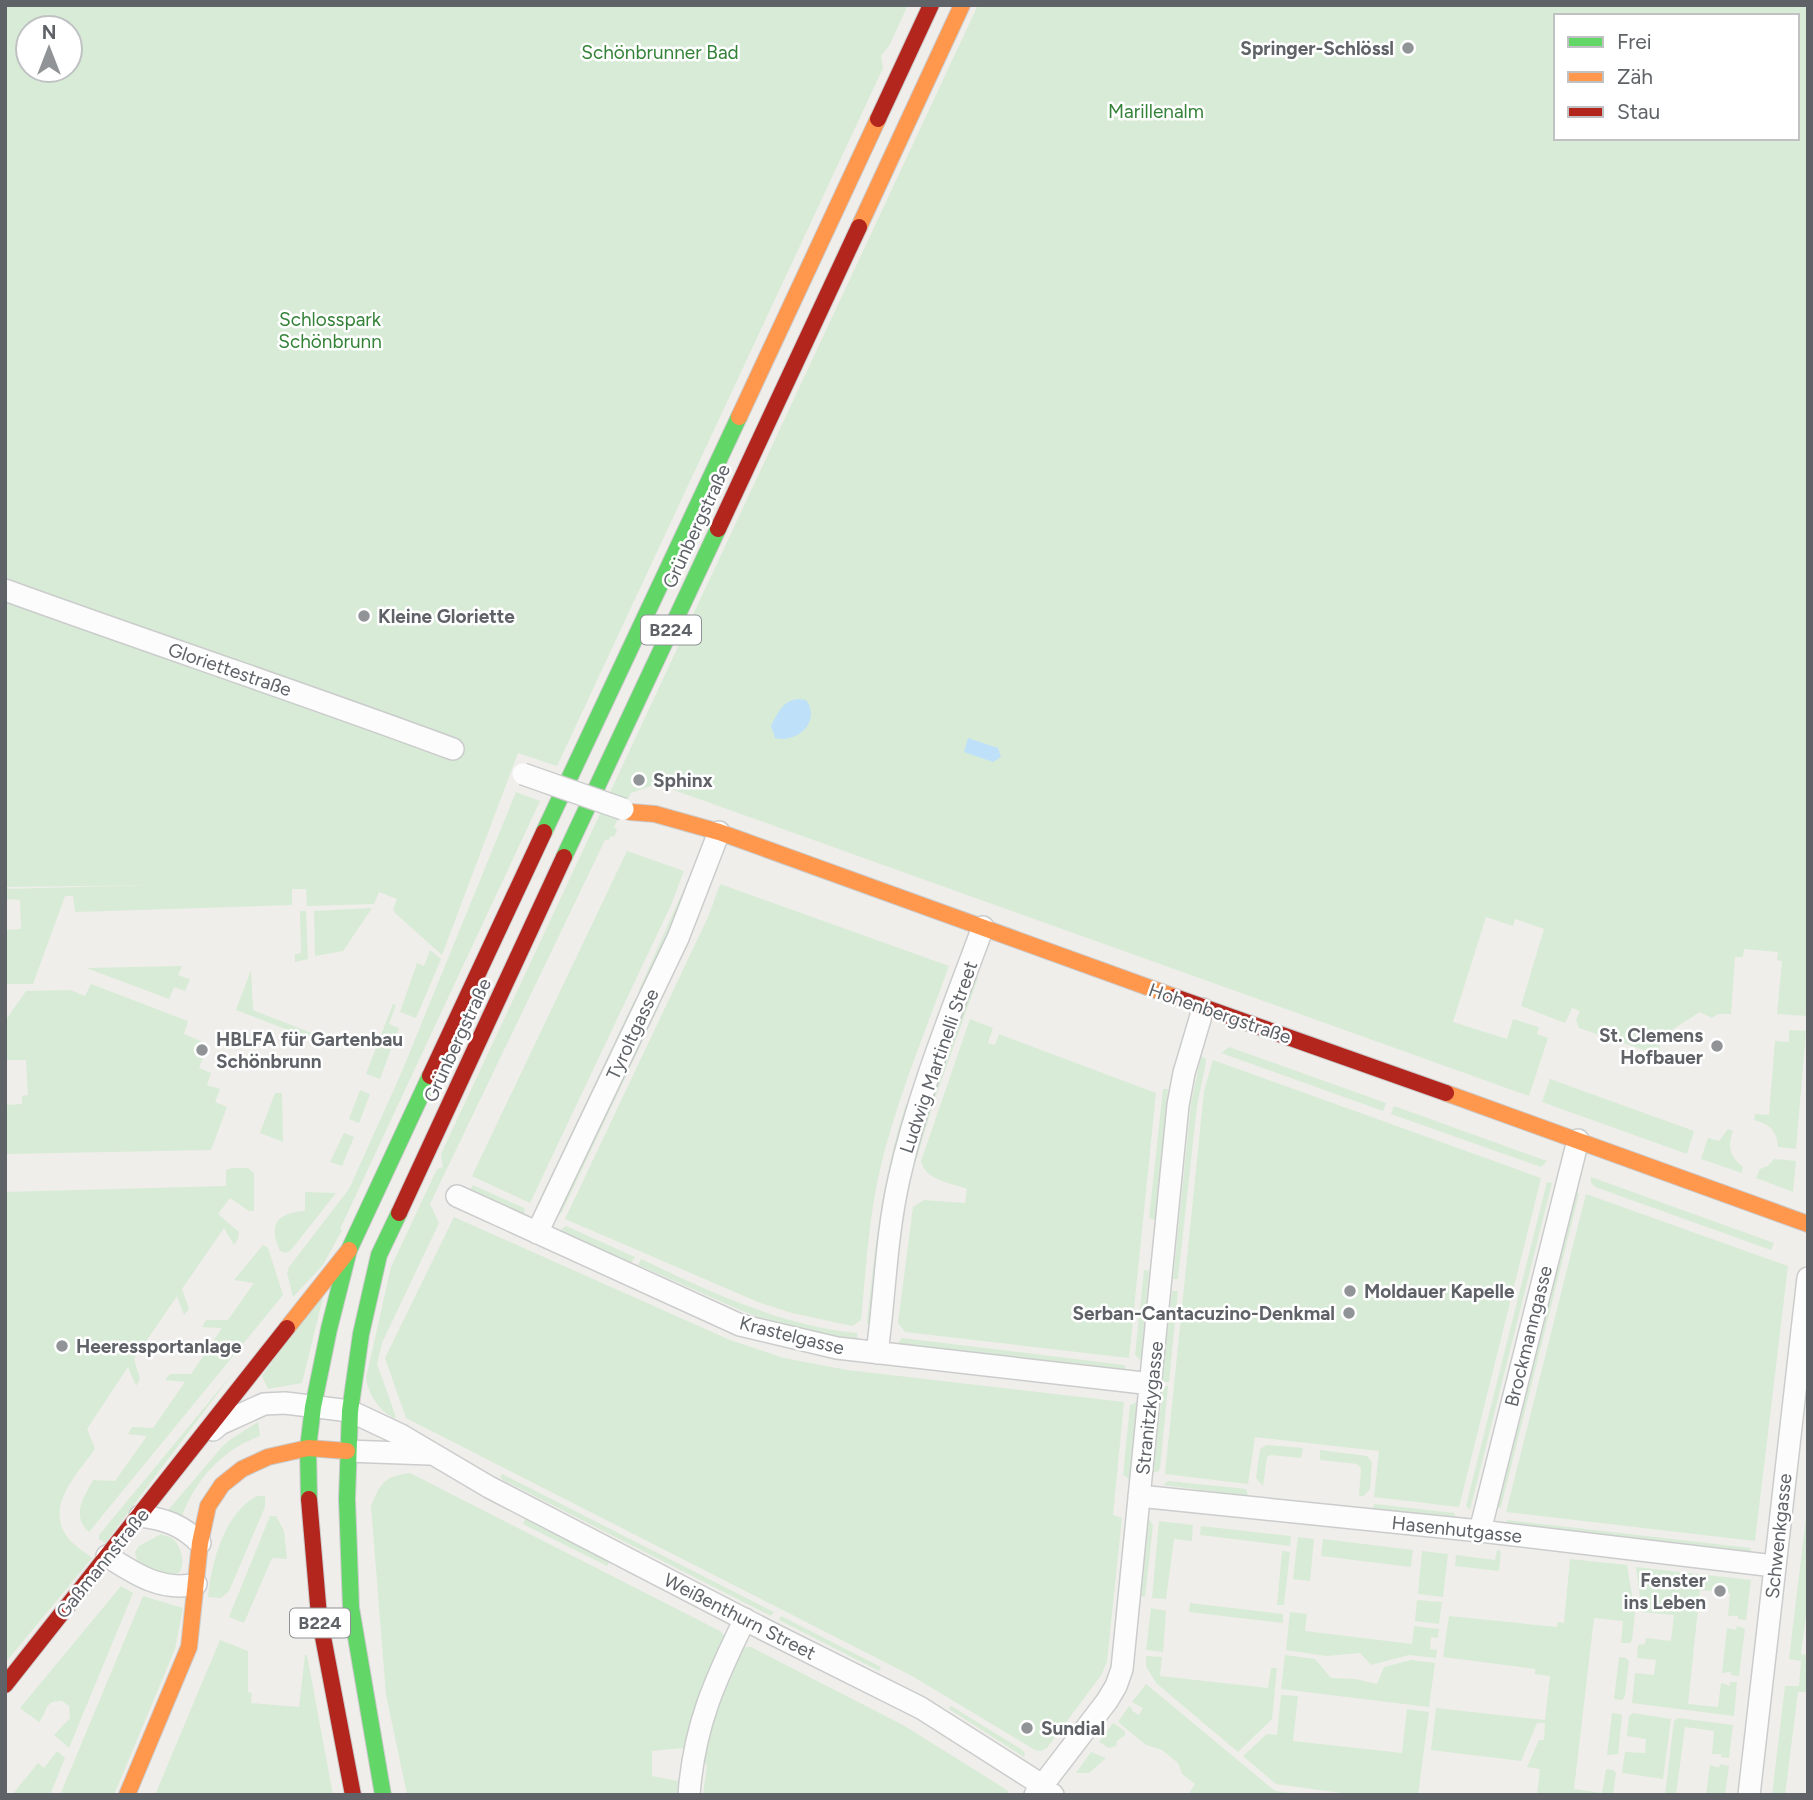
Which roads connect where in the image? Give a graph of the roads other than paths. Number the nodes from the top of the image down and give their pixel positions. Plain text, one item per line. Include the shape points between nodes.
1 (931, 5) edge
2 (962, 5) edge
3 (5, 590) edge
4 (453, 749) dead end
5 (517, 772) dead end
6 (627, 810) joint
7 (719, 832) junction
8 (982, 927) junction
9 (1203, 1009) junction
10 (1578, 1140) junction
11 (457, 1196) dead end
12 (1808, 1224) edge
13 (537, 1233) junction
14 (349, 1250) junction
15 (1808, 1278) edge
16 (877, 1353) junction
17 (1152, 1384) junction
18 (313, 1407) junction
19 (350, 1411) junction
20 (198, 1441) junction
21 (308, 1448) junction
22 (347, 1451) junction
23 (433, 1455) junction
24 (1139, 1496) junction
25 (140, 1516) junction
26 (1480, 1531) junction
27 (200, 1543) junction
28 (107, 1556) junction
29 (1774, 1566) junction
30 (196, 1584) junction
31 (745, 1619) junction
32 (5, 1685) edge
33 (1043, 1791) edge
34 (127, 1795) edge
35 (353, 1795) edge
36 (383, 1795) edge
37 (689, 1795) edge
38 (1749, 1795) edge

1 - 14 main road, Grünbergstraße / B224
2 - 19 main road, Grünbergstraße / B224 via 379,1255
3 - 4 street, Gloriettestraße
5 - 6 street, bridge
6 - 7 main road, Hohenbergstraße
7 - 8 main road, Hohenbergstraße
7 - 13 street, Tyroltgasse via 678,938
8 - 9 main road, Hohenbergstraße
8 - 16 street, Ludwig Martinelli Street via 917,1107 898,1180
9 - 10 main road, Hohenbergstraße
9 - 17 street, Stranitzkygasse via 1178,1105
10 - 12 main road, Hohenbergstraße
10 - 26 street, Brockmanngasse
11 - 13 street, Krastelgasse
13 - 16 street, Krastelgasse via 740,1325
14 - 18 main road, B224
14 - 20 main road, Gaßmannstraße
15 - 29 street, Schwenkgasse
16 - 17 street, Krastelgasse
17 - 24 street, Stranitzkygasse
18 - 19 street, Weißenthurn Street
18 - 20 street, Gaßmannstraße via 285,1402 260,1405 220,1424
18 - 21 main road, B224
19 - 22 main road, B224
19 - 23 street, Weißenthurn Street
20 - 25 main road, Gaßmannstraße
21 - 22 main road
21 - 27 main road via 268,1457 222,1485 208,1506
21 - 35 main road, B224 via 319,1616
22 - 23 street, Weißenthurn Street
22 - 36 main road, B224 via 351,1608
23 - 31 street, Weißenthurn Street
24 - 26 street, Hasenhutgasse
24 - 33 street, Stranitzkygasse via 1122,1669 1107,1701
25 - 27 street via 172,1522
25 - 28 main road, Gaßmannstraße
26 - 29 street, Hasenhutgasse
27 - 30 main road
28 - 30 street via 150,1581
28 - 32 main road, Gaßmannstraße
29 - 38 street, Schwenkgasse
30 - 34 main road via 189,1647
31 - 33 street, Weißenthurn Street via 921,1708
31 - 37 street via 704,1710

